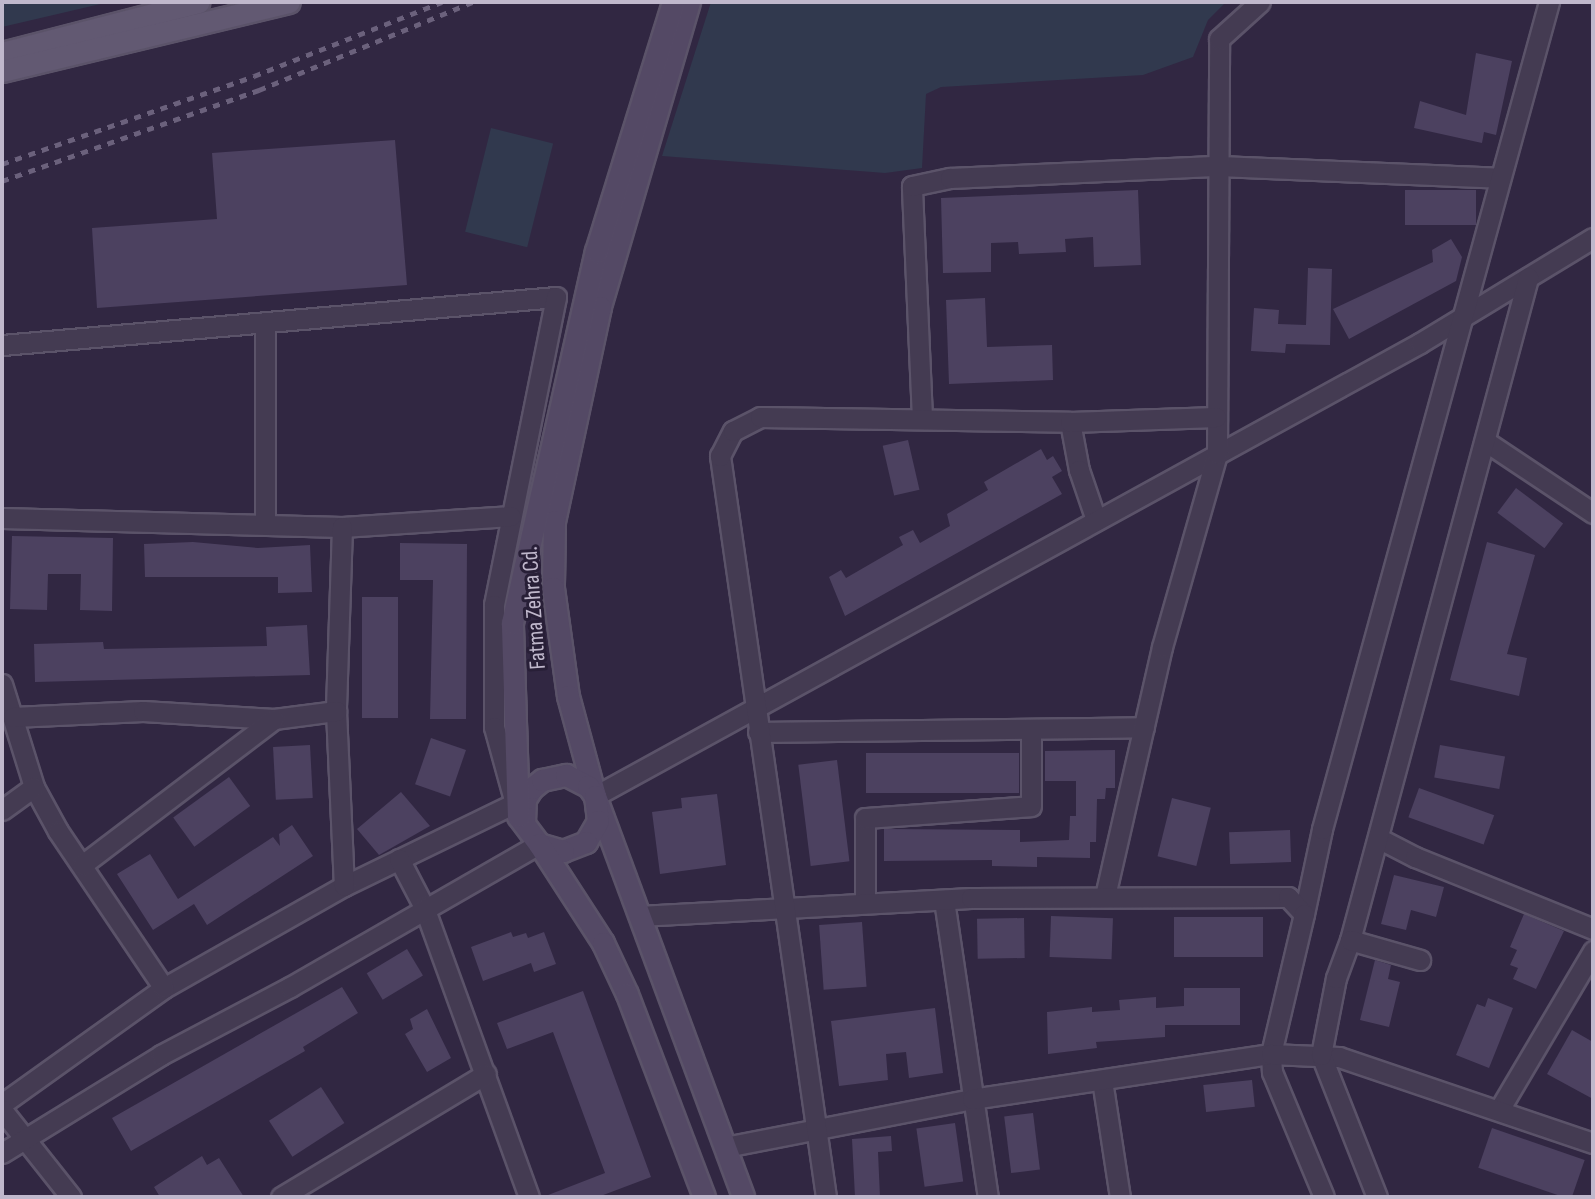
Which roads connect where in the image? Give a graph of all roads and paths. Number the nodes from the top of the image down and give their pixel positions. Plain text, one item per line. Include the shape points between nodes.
1 (199, 2) edge
2 (289, 2) edge
3 (673, 2) edge
4 (689, 2) edge
5 (1261, 2) edge
6 (1549, 2) edge
7 (2, 53) edge
8 (2, 71) edge
9 (1219, 166) junction
10 (1500, 178) junction
11 (1593, 239) edge
12 (1528, 278) junction
13 (1463, 319) junction
14 (265, 322) junction
15 (2, 345) edge
16 (571, 400) junction
17 (1216, 417) junction
18 (922, 418) junction
19 (1070, 422) junction
20 (1485, 441) junction
21 (1217, 454) junction
22 (1593, 513) edge
23 (511, 516) junction
24 (2, 518) edge
25 (1096, 520) junction
26 (265, 523) junction
27 (342, 527) junction
28 (2, 684) edge
29 (755, 710) junction
30 (336, 711) junction
31 (13, 717) junction
32 (274, 719) junction
33 (1144, 727) junction
34 (1031, 729) junction
35 (758, 733) junction
36 (34, 787) junction
37 (595, 796) junction
38 (515, 803) junction
39 (2, 810) edge
40 (524, 823) junction
41 (1378, 838) junction
42 (539, 845) junction
43 (399, 859) junction
44 (82, 865) junction
45 (344, 886) junction
46 (1105, 896) junction
47 (944, 900) junction
48 (865, 903) junction
49 (424, 906) junction
50 (782, 907) junction
51 (1304, 914) junction
52 (639, 916) junction
53 (1593, 929) edge
54 (1350, 940) junction
55 (1593, 951) edge
56 (1420, 960) dead end
57 (164, 988) junction
58 (1271, 1054) junction
59 (1321, 1055) junction
60 (486, 1074) junction
61 (1102, 1080) junction
62 (972, 1099) junction
63 (2, 1107) edge
64 (1499, 1110) junction
65 (815, 1128) junction
66 (23, 1139) junction
67 (1593, 1143) edge
68 (725, 1147) junction
69 (2, 1153) edge
70 (701, 1196) edge
71 (71, 1197) edge
72 (281, 1197) edge
73 (529, 1197) edge
74 (743, 1197) edge
75 (826, 1197) edge
76 (988, 1197) edge
77 (1120, 1197) edge
78 (1324, 1197) edge
79 (1377, 1197) edge

1 - 7 main road
2 - 8 main road
3 - 16 main road, Fatma Zehra Cd. via 596,251
4 - 16 main road, Fatma Zehra Cd.
5 - 9 street via 1219,39
6 - 10 street
9 - 10 street
9 - 17 street
9 - 18 street via 950,178 912,186
10 - 13 street
11 - 12 street
12 - 13 street
12 - 20 street
13 - 21 street
13 - 51 street via 1322,830
14 - 15 street
14 - 23 street via 556,297
14 - 26 street
16 - 37 main road, Fatma Zehra Cd. via 554,521 553,587 568,696
16 - 38 main road, Fatma Zehra Cd. via 512,623
17 - 19 street
17 - 21 street
18 - 19 street
18 - 29 street via 760,416 733,431 720,456
19 - 25 street via 1079,470
20 - 22 street
20 - 41 street
21 - 25 street
21 - 33 street
23 - 27 street
23 - 38 street via 494,605 494,727
24 - 26 street
25 - 29 street
26 - 27 street
27 - 30 street
28 - 31 street
29 - 35 street
29 - 37 street
30 - 32 street
30 - 45 street
31 - 32 street via 143,711
31 - 36 street via 21,756
32 - 44 street
33 - 34 street
33 - 46 street
34 - 35 street
34 - 48 street via 1031,806 865,818
35 - 50 street
36 - 39 street
36 - 44 street
37 - 40 main road via 578,779 554,775 542,780 525,799
37 - 42 main road via 598,821 586,842 563,851
37 - 52 main road, Fatma Zehra Cd.
38 - 40 main road, Fatma Zehra Cd.
38 - 43 street
40 - 42 main road
41 - 53 street
41 - 54 street
42 - 49 street
42 - 70 main road via 603,943 622,984
43 - 45 street
43 - 49 street
44 - 57 street
45 - 57 street
46 - 47 street
46 - 51 street via 1288,897
47 - 48 street
47 - 62 street
48 - 50 street
49 - 60 street
49 - 66 street
50 - 52 street
50 - 65 street
51 - 58 street
52 - 68 main road, Fatma Zehra Cd.
54 - 56 street
54 - 59 street via 1336,978
55 - 64 street
57 - 63 street
58 - 59 street
58 - 61 street
58 - 78 street via 1272,1072 1289,1119
59 - 64 street via 1370,1066
59 - 79 street
60 - 72 street
60 - 73 street
61 - 62 street
61 - 77 street
62 - 65 street
62 - 76 street
63 - 66 street
64 - 67 street
65 - 68 street
65 - 75 street
66 - 69 street
66 - 71 street
68 - 74 main road, Fatma Zehra Cd.

